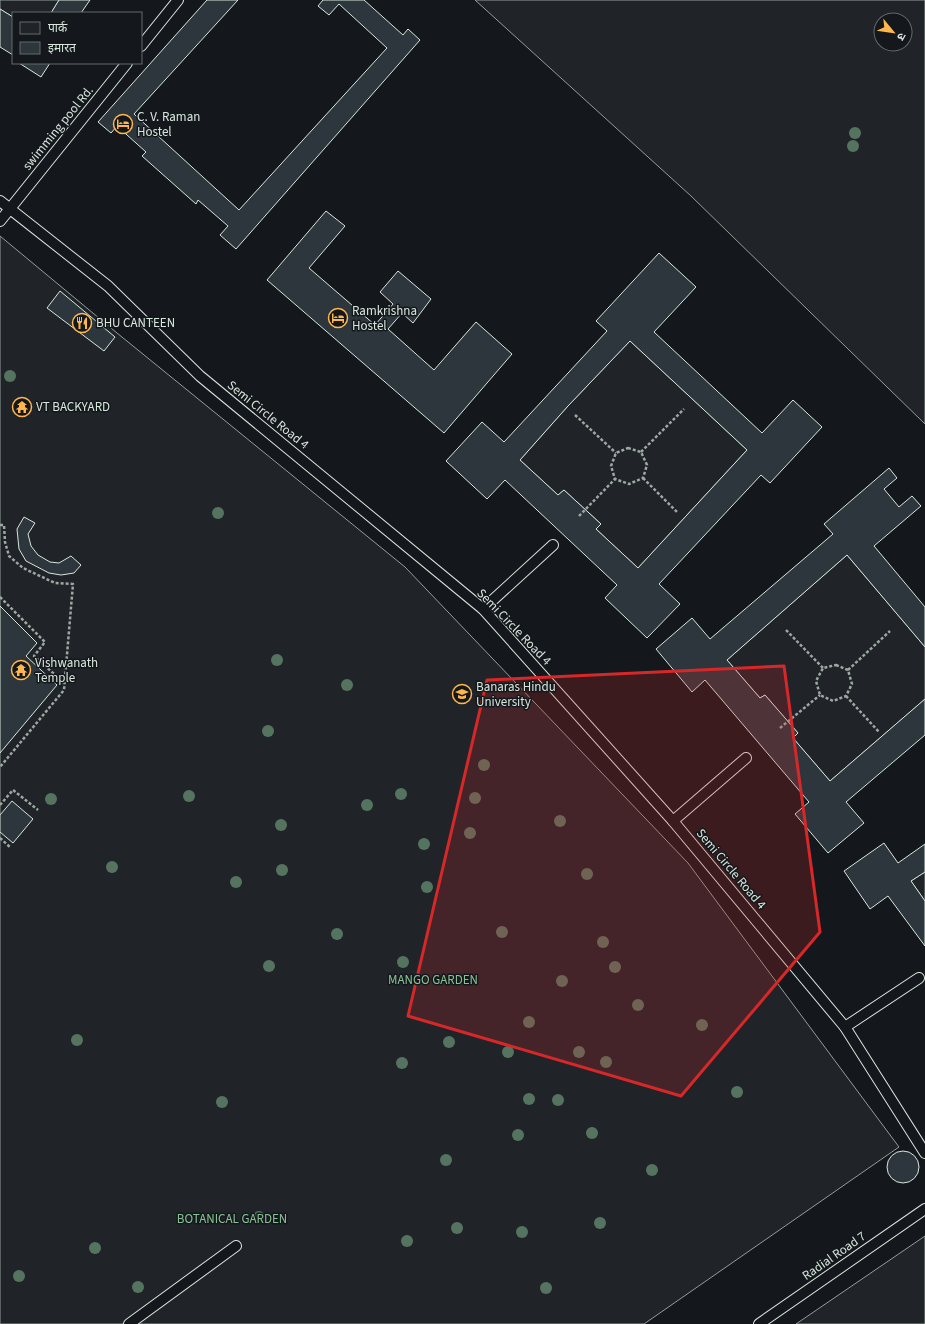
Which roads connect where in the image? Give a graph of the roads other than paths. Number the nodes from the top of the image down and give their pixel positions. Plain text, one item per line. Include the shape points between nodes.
1 (178, 0) edge
2 (142, 45) edge
3 (126, 64) edge
4 (0, 201) edge
5 (10, 208) junction
6 (0, 221) edge
7 (554, 545) dead end
8 (483, 609) junction
9 (746, 758) dead end
10 (674, 821) junction
11 (919, 978) dead end
12 (845, 1027) junction
13 (925, 1153) edge
14 (925, 1209) edge
15 (236, 1246) dead end
16 (129, 1324) edge
17 (759, 1324) edge

1 - 2 lane
3 - 5 lane, swimming pool Rd.
4 - 5 lane, Semi Circle Road 4
5 - 6 lane, swimming pool Rd.
5 - 8 lane, Semi Circle Road 4 via 108,286 200,376
7 - 8 lane
8 - 10 lane, Semi Circle Road 4
9 - 10 lane
10 - 12 lane, Semi Circle Road 4
11 - 12 lane
12 - 13 lane, Semi Circle Road 4
14 - 17 lane, Radial Road 7
15 - 16 lane

